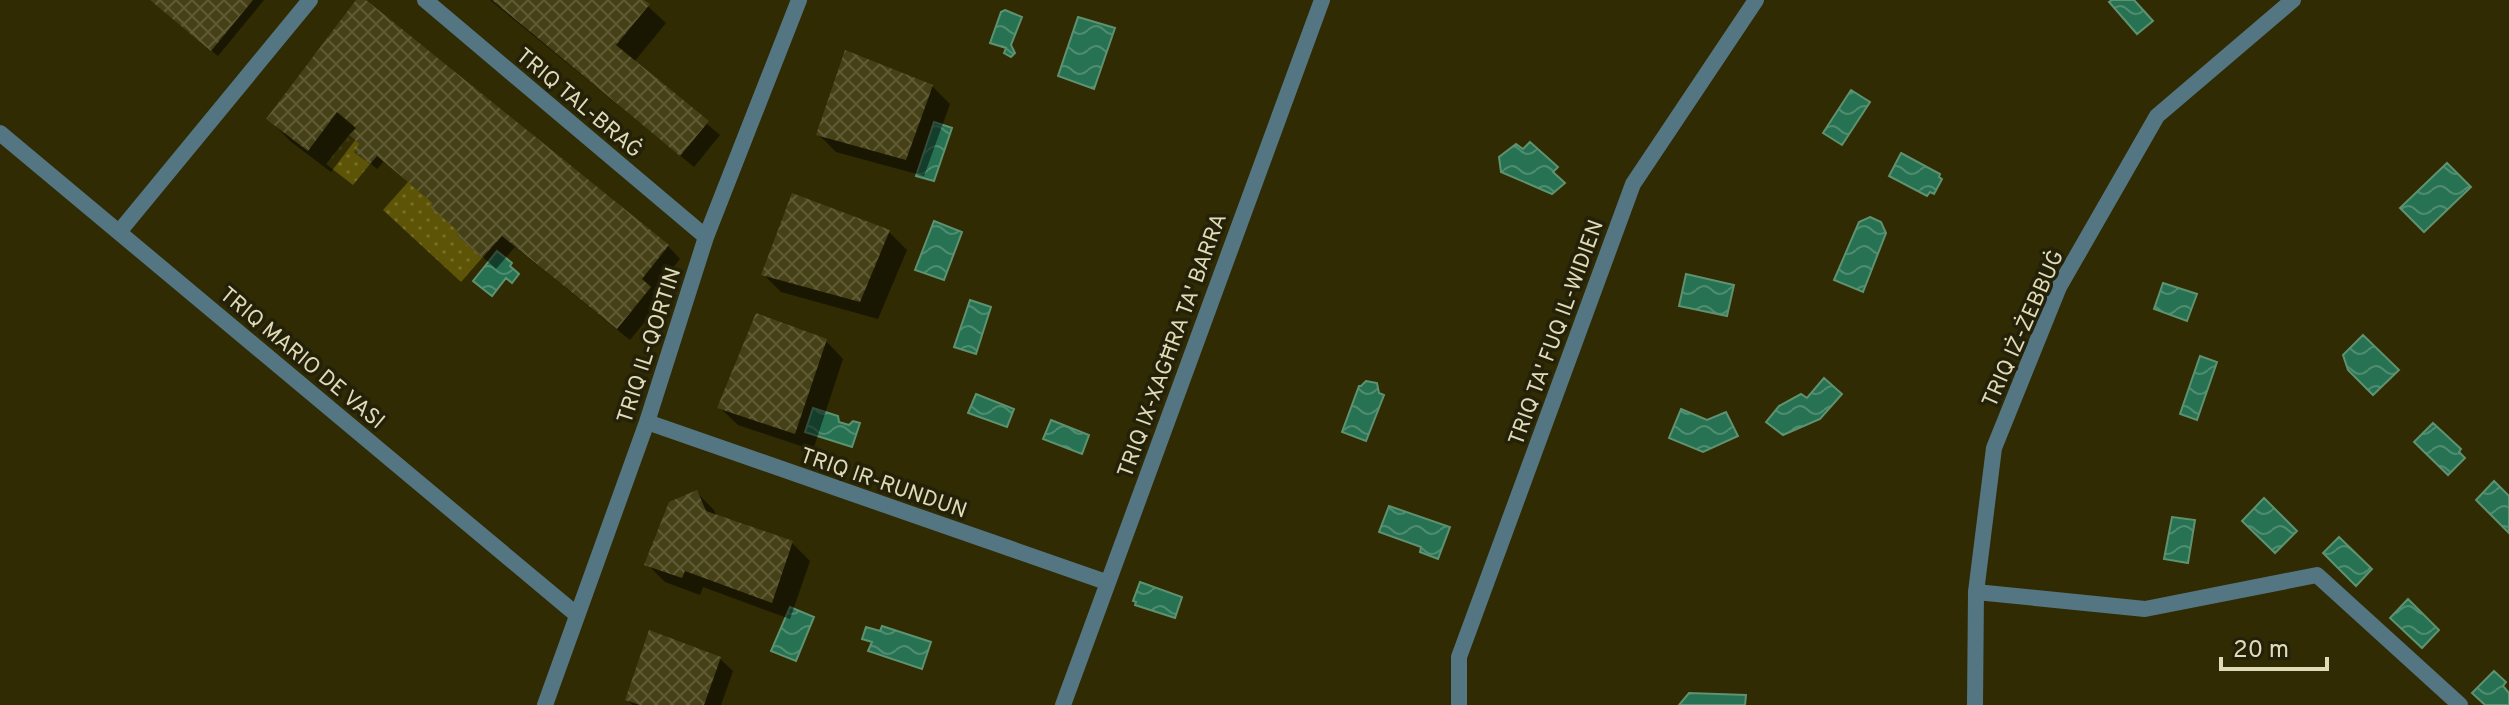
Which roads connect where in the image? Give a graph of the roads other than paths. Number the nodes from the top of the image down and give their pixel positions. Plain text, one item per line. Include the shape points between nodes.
1 (310, 0) edge
2 (425, 0) edge
3 (799, 0) edge
4 (1322, 0) edge
5 (1756, 0) edge
6 (2293, 0) edge
7 (0, 133) edge
8 (119, 232) junction
9 (706, 237) junction
10 (647, 422) junction
11 (1106, 582) junction
12 (1976, 592) junction
13 (577, 615) junction
14 (545, 705) edge
15 (1063, 705) edge
16 (1459, 705) edge
17 (1975, 705) edge
18 (2460, 705) edge

1 - 8 street
2 - 9 street, TRIQ TAL-BRAĠ
3 - 9 street, TRIQ IL-QORTIN
4 - 11 street, TRIQ IX-XAGĦRA TA' BARRA
5 - 16 street, TRIQ TA' FUQ IL-WIDIEN via 1633,184 1459,657
6 - 12 street, TRIQ IŻ-ŻEBBUĠ via 2157,116 2059,287 1994,448
7 - 8 street, TRIQ MARIO DE VASI
8 - 13 street, TRIQ MARIO DE VASI
9 - 10 street, TRIQ IL-QORTIN
10 - 11 street, TRIQ IR-RUNDUN
10 - 13 street, TRIQ IL-QORTIN
11 - 15 street, TRIQ IX-XAGĦRA TA' BARRA
12 - 17 street, TRIQ IŻ-ŻEBBUĠ
12 - 18 street via 2145,609 2317,575
13 - 14 street, TRIQ IL-QORTIN

